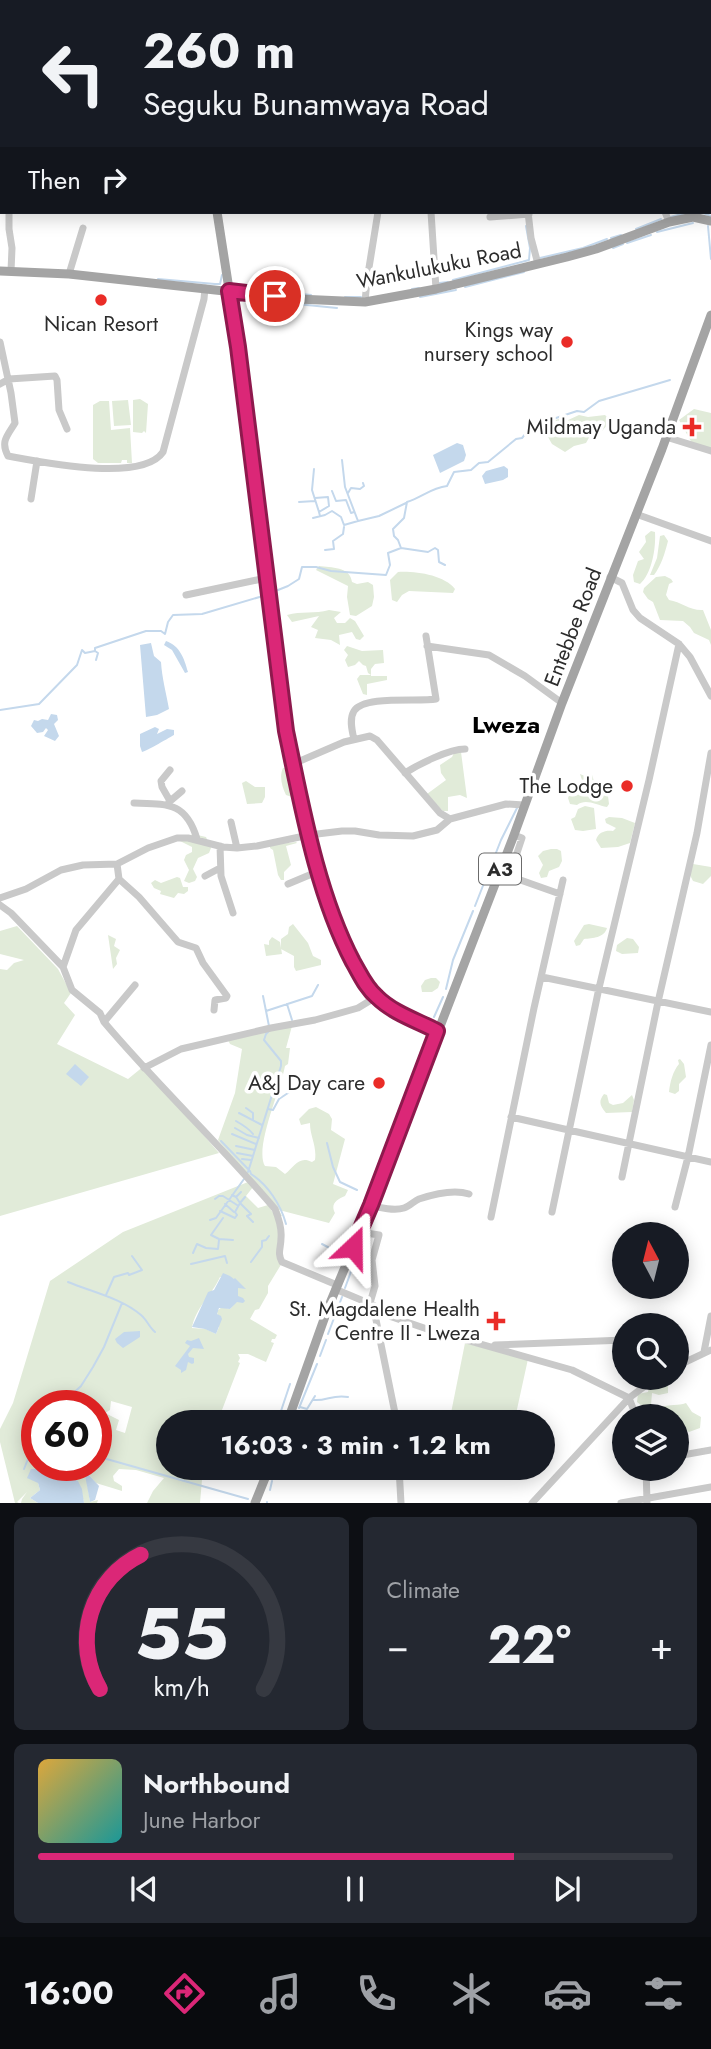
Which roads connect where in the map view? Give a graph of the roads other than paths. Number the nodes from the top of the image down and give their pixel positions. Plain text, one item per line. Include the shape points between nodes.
1 (9, 214) edge
2 (217, 214) edge
3 (378, 214) edge
4 (431, 214) edge
5 (520, 214) edge
6 (529, 214) edge
7 (666, 214) edge
8 (687, 215) edge
9 (491, 217) dead end
10 (711, 221) edge
11 (669, 222) junction
12 (83, 228) dead end
13 (538, 264) junction
14 (3, 273) edge
15 (69, 274) junction
16 (205, 288) junction
17 (436, 289) junction
18 (229, 291) junction
19 (365, 302) junction
20 (711, 315) edge
21 (0, 342) edge
22 (9, 379) junction
23 (0, 384) edge
24 (67, 429) dead end
25 (666, 437) junction
26 (711, 451) edge
27 (1, 452) edge
28 (37, 461) junction
29 (31, 499) dead end
30 (636, 514) junction
31 (711, 541) edge
32 (610, 577) junction
33 (266, 578) junction
34 (186, 595) dead end
35 (426, 636) dead end
36 (679, 644) junction
37 (427, 646) junction
38 (711, 696) edge
39 (562, 702) junction
40 (354, 739) junction
41 (465, 749) dead end
42 (711, 753) edge
43 (293, 764) junction
44 (170, 770) dead end
45 (405, 773) junction
46 (182, 791) dead end
47 (168, 802) junction
48 (134, 803) dead end
49 (524, 806) junction
50 (450, 819) junction
51 (232, 822) dead end
52 (309, 835) junction
53 (514, 835) junction
54 (197, 839) junction
55 (220, 846) junction
56 (237, 848) junction
57 (117, 864) junction
58 (220, 868) junction
59 (319, 871) junction
60 (205, 876) dead end
61 (119, 879) junction
62 (563, 880) dead end
63 (288, 884) dead end
64 (560, 894) junction
65 (0, 898) edge
66 (0, 905) edge
67 (233, 913) dead end
68 (63, 967) junction
69 (542, 977) junction
70 (135, 985) dead end
71 (599, 988) junction
72 (376, 997) junction
73 (658, 1002) junction
74 (214, 1010) dead end
75 (711, 1013) edge
76 (104, 1022) junction
77 (437, 1031) junction
78 (711, 1045) edge
79 (144, 1068) junction
80 (511, 1117) junction
81 (570, 1130) junction
82 (628, 1143) junction
83 (688, 1157) junction
84 (711, 1163) edge
85 (622, 1177) dead end
86 (469, 1194) dead end
87 (371, 1205) junction
88 (675, 1207) dead end
89 (552, 1212) dead end
90 (491, 1217) dead end
91 (360, 1232) junction
92 (336, 1287) junction
93 (372, 1304) junction
94 (711, 1316) edge
95 (612, 1340) edge
96 (488, 1345) junction
97 (707, 1351) edge
98 (689, 1360) edge
99 (640, 1390) edge
100 (629, 1398) junction
101 (631, 1404) edge
102 (292, 1410) edge
103 (394, 1410) edge
104 (711, 1451) edge
105 (689, 1454) edge
106 (264, 1480) edge
107 (400, 1480) edge
108 (646, 1481) edge
109 (711, 1487) edge
110 (647, 1501) edge
111 (255, 1503) edge
112 (401, 1503) edge
113 (532, 1503) edge
114 (621, 1503) edge

1 - 14 street via 12,248
2 - 18 main road
3 - 19 street
4 - 17 street
5 - 9 street
6 - 13 street
7 - 11 street
8 - 10 main road, Wankulukuku Road
8 - 11 main road, Wankulukuku Road
11 - 13 main road, Wankulukuku Road
12 - 15 street
13 - 17 main road, Wankulukuku Road
14 - 15 main road, Wankulukuku Road
15 - 16 main road, Wankulukuku Road
16 - 18 main road, Wankulukuku Road
16 - 28 street via 169,437 160,457 128,469
17 - 19 main road, Wankulukuku Road
18 - 19 main road, Wankulukuku Road
18 - 33 main road
20 - 25 main road, Entebbe Road / A3
21 - 22 street
22 - 23 street
22 - 24 street via 56,377 59,410
22 - 27 street via 15,422 1,438
25 - 26 street
25 - 30 main road, Entebbe Road / A3
27 - 28 street
28 - 29 street
30 - 31 street
30 - 32 main road, Entebbe Road / A3
32 - 36 street via 622,583 640,618
32 - 39 main road, Entebbe Road / A3
33 - 34 street
33 - 43 main road
35 - 37 street
36 - 38 street
36 - 71 street
37 - 39 street via 489,655
37 - 40 street via 436,699 359,706 352,714
39 - 49 main road, Entebbe Road / A3
40 - 43 street
40 - 45 street via 373,737
41 - 45 street via 453,750
42 - 73 street
43 - 52 main road
44 - 47 street via 161,782
45 - 50 street
46 - 47 street
47 - 48 street
47 - 54 street via 189,818
49 - 50 street via 506,804
49 - 53 main road, Entebbe Road / A3
50 - 52 street via 437,830 413,836 353,831
51 - 56 street
52 - 56 street
52 - 59 main road
53 - 64 street via 522,838 512,877
53 - 77 main road, Entebbe Road / A3
54 - 55 street
54 - 57 street via 165,841
55 - 56 street
55 - 58 street
57 - 61 street
57 - 65 street via 61,870
58 - 60 street
58 - 67 street
59 - 63 street
59 - 72 main road via 340,934
61 - 68 street via 76,930
61 - 74 street via 178,942 196,948 227,996 215,1000
62 - 64 street
64 - 69 street
66 - 68 street
68 - 76 street via 72,990 100,1013
69 - 71 street
69 - 80 street
70 - 76 street
71 - 73 street
71 - 81 street
72 - 77 main road
72 - 79 street via 358,1008 315,1020 181,1049
73 - 75 street
73 - 82 street
76 - 79 street
77 - 87 main road, Entebbe Road / A3
78 - 83 street
79 - 92 street via 275,1209 282,1262
80 - 81 street
80 - 90 street
81 - 82 street
81 - 89 street
82 - 83 street
82 - 85 street
83 - 84 street
83 - 88 street
86 - 87 street via 455,1191 398,1209
87 - 91 main road, Entebbe Road / A3
91 - 92 main road, Entebbe Road / A3
91 - 93 street via 379,1235 372,1260
92 - 93 street
92 - 102 main road, Entebbe Road / A3
93 - 96 street via 407,1322
93 - 103 street
94 - 97 street
95 - 96 street
96 - 100 street via 572,1370
97 - 98 street
99 - 100 street
100 - 101 street
100 - 113 street
104 - 105 street
106 - 111 main road
107 - 112 street
108 - 110 street
109 - 110 street
110 - 114 street

